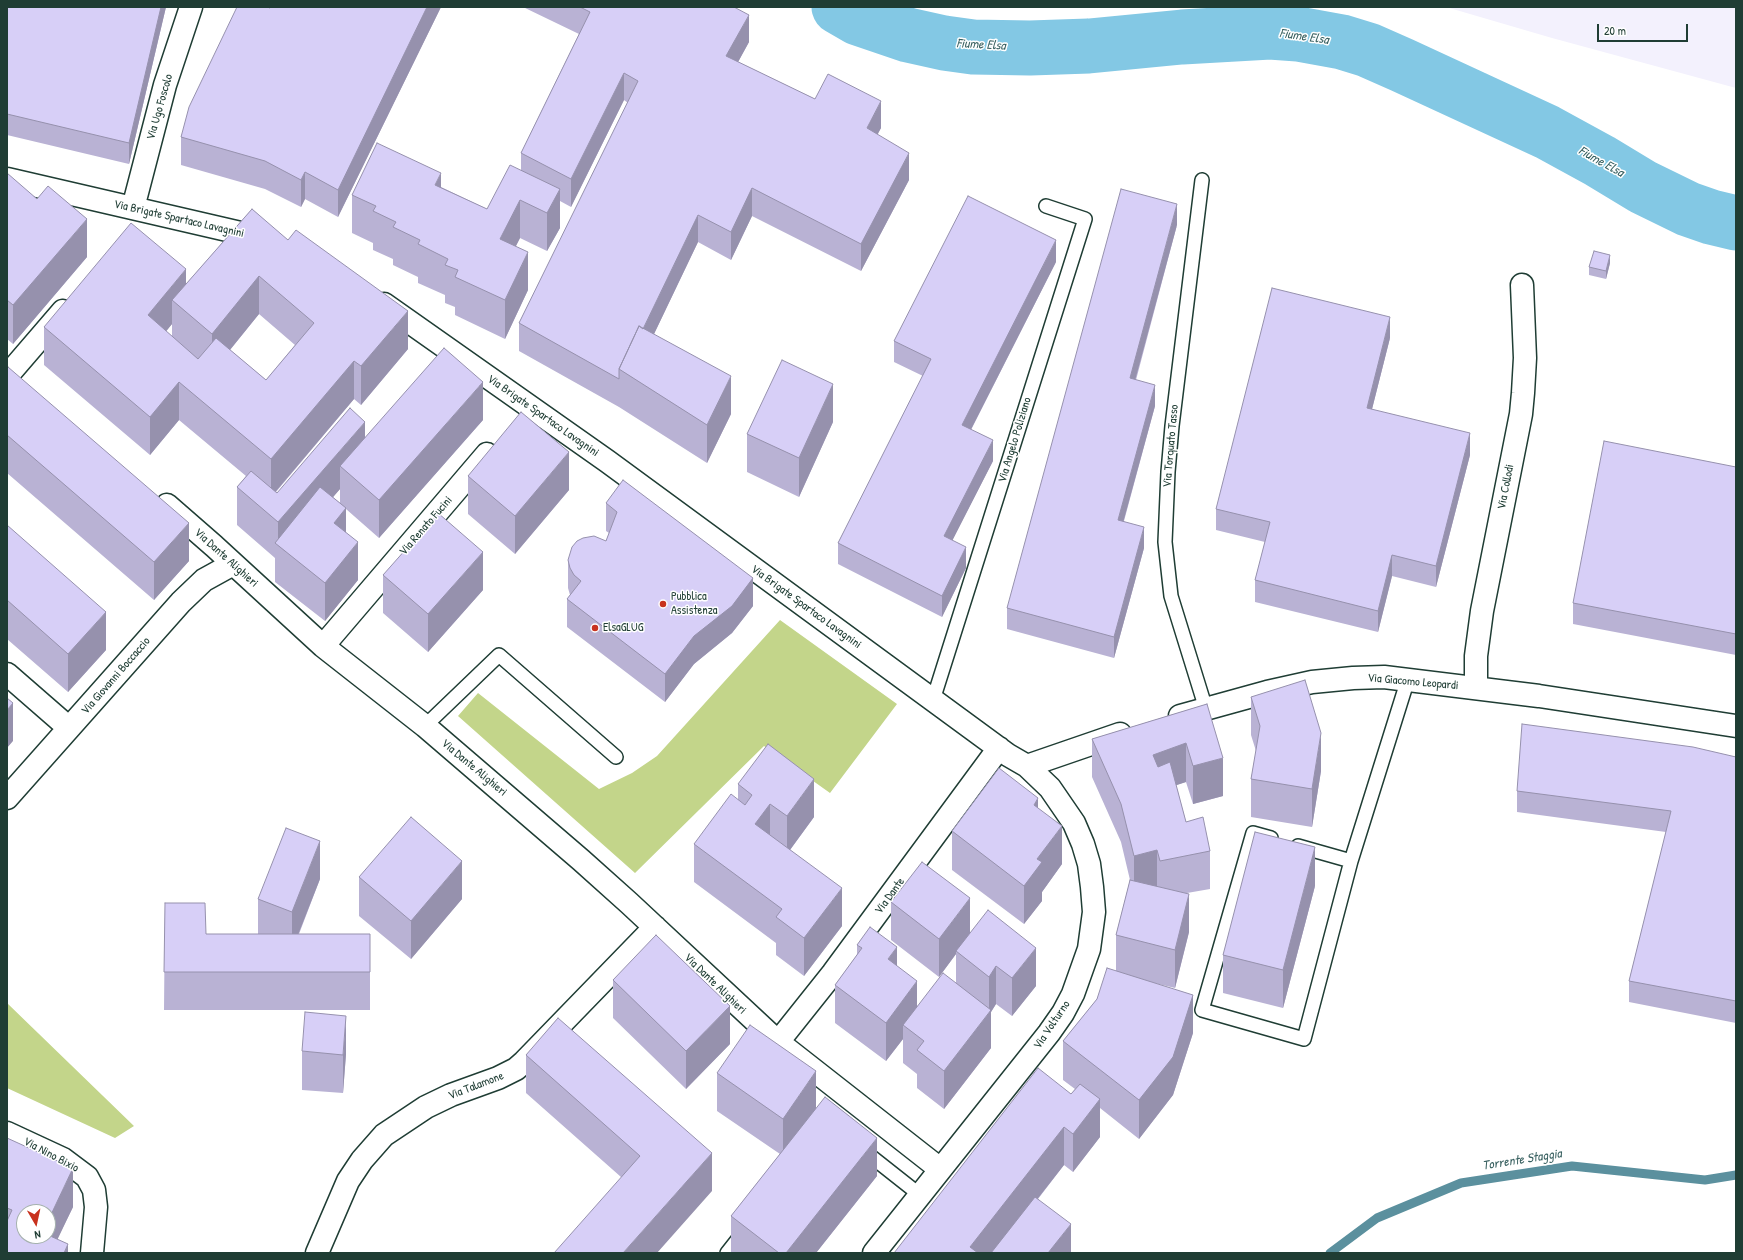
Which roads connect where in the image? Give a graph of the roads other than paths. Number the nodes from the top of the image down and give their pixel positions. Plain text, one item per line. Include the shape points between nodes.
1 (191, 7) edge
2 (7, 179) edge
3 (1202, 180) dead end
4 (1046, 206) dead end
5 (133, 208) junction
6 (282, 243) edge
7 (1522, 285) dead end
8 (366, 291) edge
9 (74, 298) edge
10 (13, 374) edge
11 (528, 406) junction
12 (514, 423) edge
13 (499, 440) edge
14 (149, 490) edge
15 (233, 564) junction
16 (323, 646) junction
17 (7, 674) edge
18 (1408, 679) junction
19 (1476, 687) junction
20 (934, 700) junction
21 (1206, 709) junction
22 (1159, 722) edge
23 (425, 726) junction
24 (1736, 726) edge
25 (69, 728) junction
26 (1138, 729) edge
27 (999, 748) junction
28 (616, 757) dead end
29 (1027, 766) junction
30 (7, 798) edge
31 (1351, 861) junction
32 (655, 927) junction
33 (778, 1042) junction
34 (7, 1133) edge
35 (853, 1142) edge
36 (940, 1169) junction
37 (920, 1195) junction
38 (751, 1222) edge
39 (92, 1253) edge
40 (317, 1253) edge
41 (727, 1253) edge
42 (874, 1253) edge

1 - 5 street, Via Ugo Foscolo via 165,85
2 - 5 street, Via Brigate Spartaco Lavagnini
3 - 21 lane, Via Torquato Tasso via 1172,426 1165,542 1171,596
4 - 20 lane, Via Angelo Poliziano via 1085,219
5 - 6 street, Via Brigate Spartaco Lavagnini
7 - 19 street, Via Collodi via 1525,358 1521,414 1482,611 1476,656
8 - 11 street, Via Brigate Spartaco Lavagnini
9 - 10 street
11 - 12 street
11 - 20 street, Via Brigate Spartaco Lavagnini
13 - 16 street, Via Renato Fucini
14 - 15 street, Via Dante Alighieri
15 - 16 street, Via Dante Alighieri
15 - 25 street, Via Giovanni Boccaccio via 204,580 185,598
16 - 23 street, Via Dante Alighieri
17 - 25 street
18 - 19 street, Via Giacomo Leopardi
18 - 21 street, Via Giacomo Leopardi via 1334,679 1274,690
18 - 31 lane
19 - 24 street, Via Giacomo Leopardi
20 - 27 street, Via Brigate Spartaco Lavagnini
21 - 22 street, Via Giacomo Leopardi
23 - 28 lane via 498,655
23 - 32 street, Via Dante Alighieri via 582,860
25 - 30 street, Via Giovanni Boccaccio
26 - 29 street
27 - 29 street, Via Brigate Spartaco Lavagnini
27 - 33 street, Via Dante via 837,967
29 - 36 street, Via Volturno via 1050,788 1061,803 1083,844 1092,887 1093,924 1089,949 1078,984 1057,1022
31 - 31 lane via 1304,1039 1202,1010 1253,833
32 - 33 street, Via Dante Alighieri
32 - 40 street, Via Talamone via 516,1069 432,1103 384,1135 348,1180
33 - 36 street, Via Dante Alighieri
34 - 39 street, Via Nino Bixio via 63,1159 88,1177 94,1190 96,1207
35 - 37 lane
36 - 37 street, Via Volturno
37 - 42 street, Via Volturno
38 - 41 lane

